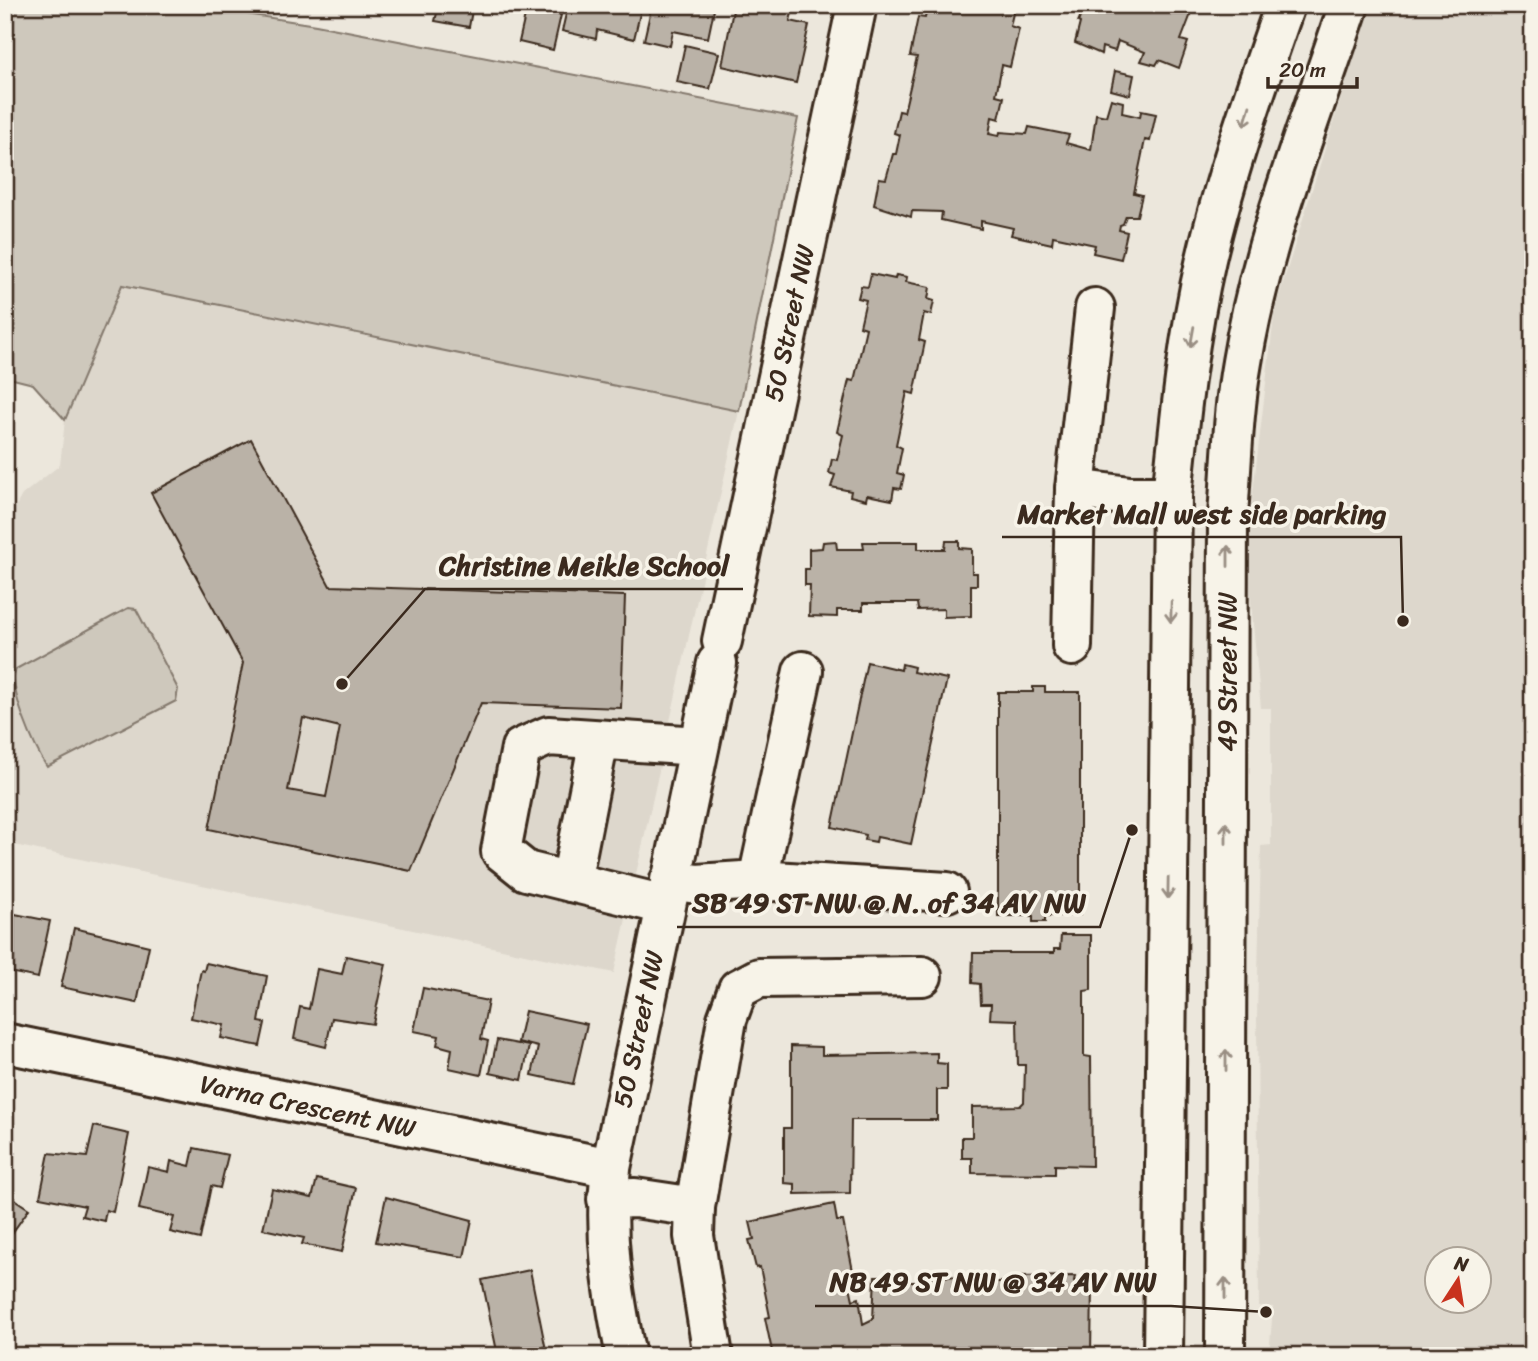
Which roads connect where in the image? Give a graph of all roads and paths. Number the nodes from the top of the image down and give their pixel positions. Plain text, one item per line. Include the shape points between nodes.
1 (857, 5) edge
2 (1285, 5) edge
3 (1349, 5) edge
4 (1096, 308) dead end
5 (1075, 489) junction
6 (1172, 496) junction
7 (1072, 646) dead end
8 (803, 671) dead end
9 (598, 740) junction
10 (699, 746) junction
11 (758, 880) junction
12 (571, 882) junction
13 (667, 892) junction
14 (947, 892) dead end
15 (922, 976) dead end
16 (5, 1043) edge
17 (609, 1184) junction
18 (695, 1207) junction
19 (626, 1356) edge
20 (713, 1356) edge
21 (1163, 1356) edge
22 (1224, 1356) edge

1 - 10 street, 50 Street NW
2 -> 6 street via 1206,259 1184,382
22 -> 3 street, 49 Street NW via 1228,515 1235,415 1242,361 1278,217
4 - 5 street
5 - 6 street
5 - 7 street
6 -> 21 street
8 - 11 street
9 - 10 street
9 - 12 street
9 - 12 street via 548,736 522,748 501,851 526,871
10 - 13 street, 50 Street NW
11 - 13 street via 697,884
11 - 14 street
12 - 13 street
13 - 17 street, 50 Street NW
15 - 18 street via 760,978 738,989 727,1019
16 - 17 street, Varna Crescent NW
17 - 18 street, Varna Crescent NW via 635,1198
17 - 19 street, 50 Street NW via 611,1282
18 - 20 street via 694,1236

